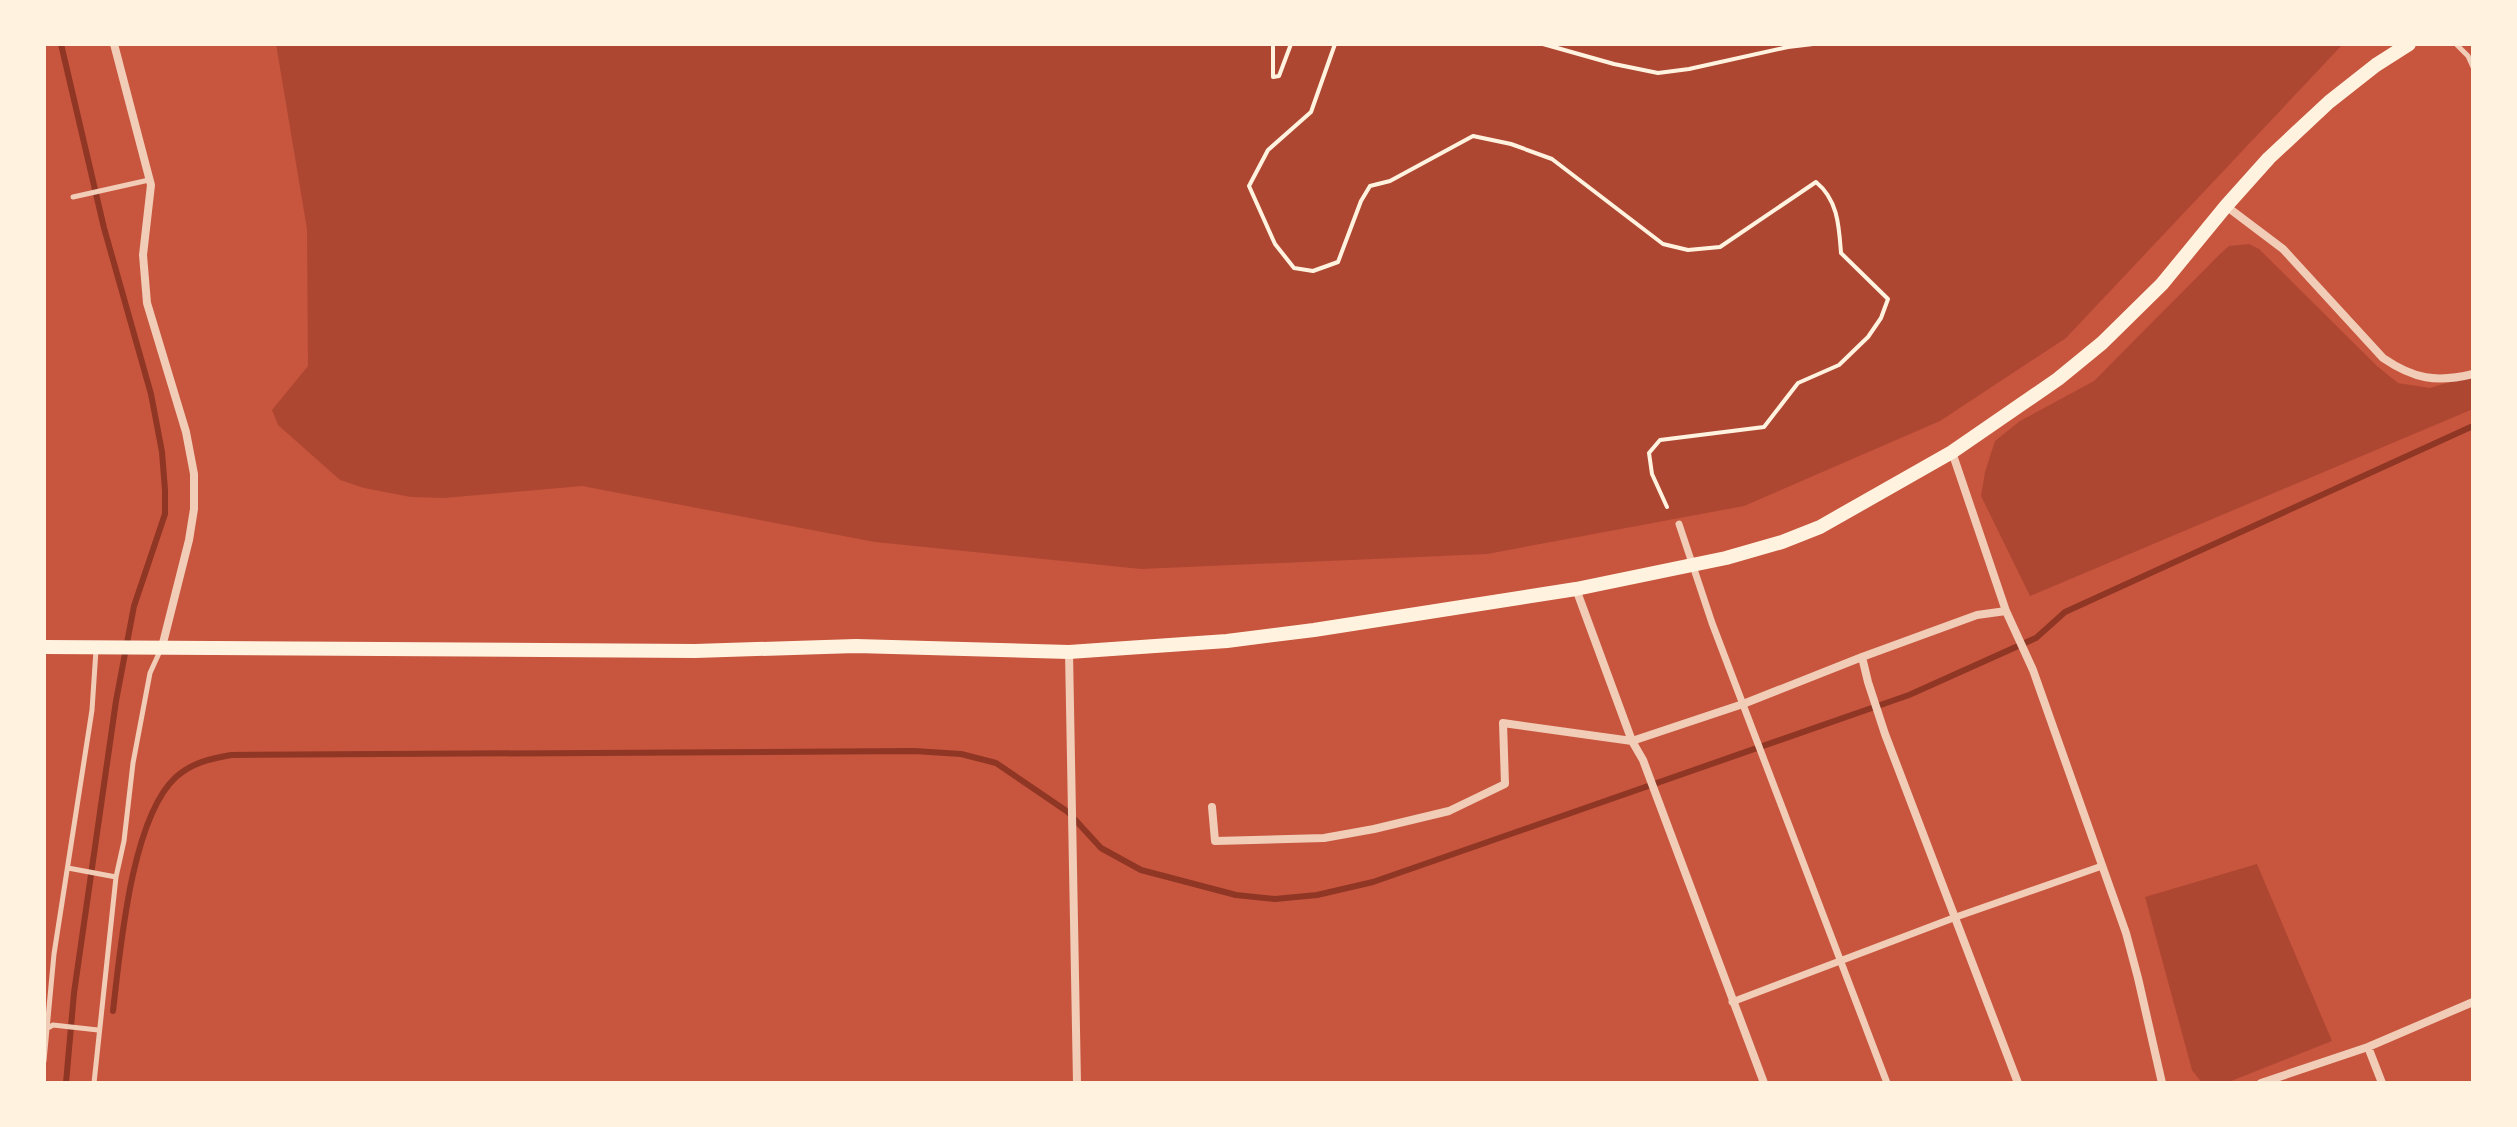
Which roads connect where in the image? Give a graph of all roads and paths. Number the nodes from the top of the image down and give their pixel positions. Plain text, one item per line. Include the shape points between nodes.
1 (114, 44) edge
2 (1273, 44) edge
3 (1291, 44) edge
4 (1335, 44) edge
5 (1543, 44) edge
6 (1568, 44) edge
7 (1813, 44) edge
8 (2409, 44) edge
9 (2456, 44) edge
10 (1571, 52) junction
11 (2473, 67) edge
12 (150, 179) junction
13 (76, 197) dead end
14 (2226, 206) junction
15 (2473, 374) edge
16 (1952, 452) junction
17 (1667, 507) dead end
18 (1679, 524) dead end
19 (1576, 589) junction
20 (2006, 611) junction
21 (101, 646) junction
22 (44, 647) edge
23 (159, 647) junction
24 (1069, 652) junction
25 (1862, 657) junction
26 (1743, 704) junction
27 (1632, 741) junction
28 (1212, 807) dead end
29 (2102, 866) junction
30 (68, 868) junction
31 (116, 877) junction
32 (1956, 917) junction
33 (1841, 960) junction
34 (1732, 1002) junction
35 (2473, 1002) edge
36 (46, 1029) junction
37 (95, 1030) junction
38 (2368, 1047) junction
39 (44, 1061) edge
40 (94, 1083) edge
41 (1077, 1083) edge
42 (1764, 1083) edge
43 (1887, 1083) edge
44 (2018, 1083) edge
45 (2162, 1083) edge
46 (2261, 1083) edge
47 (2382, 1083) edge

1 - 12 street
2 - 3 path via 1273,77 1279,76
4 - 17 path via 1311,112 1268,150 1249,186 1275,244 1294,268 1313,271 1338,262 1370,186 1390,181 1473,136 1552,159 1663,244 1688,250 1720,247 1816,182 1828,192 1839,223 1841,253 1888,299 1881,318 1839,365 1798,383 1764,427 1660,440 1649,453
5 - 10 path
6 - 10 path
7 - 10 path via 1658,73
8 - 14 main road via 2329,102
9 - 11 lane
12 - 13 lane
12 - 23 street via 143,255 147,303 194,474 189,540
14 - 15 street via 2283,249 2383,358 2408,374 2433,379
14 - 16 main road via 2162,284 2102,343
16 - 19 main road via 1820,527 1782,542
16 - 20 street
18 - 26 street
19 - 24 main road via 1227,641
19 - 27 street
20 - 25 street via 1977,615
20 - 29 street via 2033,670
21 - 22 main road
21 - 23 main road
21 - 30 lane
23 - 24 main road via 695,651 856,646
23 - 31 lane via 133,763
24 - 41 street
25 - 26 street
25 - 32 street via 1885,734
26 - 27 street
26 - 33 street
27 - 28 street via 1503,723 1505,784 1449,811 1324,838 1215,841
27 - 34 street
29 - 32 street
29 - 45 street via 2138,978
30 - 31 lane
30 - 36 lane
31 - 37 lane
32 - 33 street
32 - 44 street
33 - 34 street
33 - 43 street
34 - 42 street
35 - 38 street
36 - 37 lane via 53,1025
36 - 39 lane
37 - 40 lane
38 - 46 street
38 - 47 street

